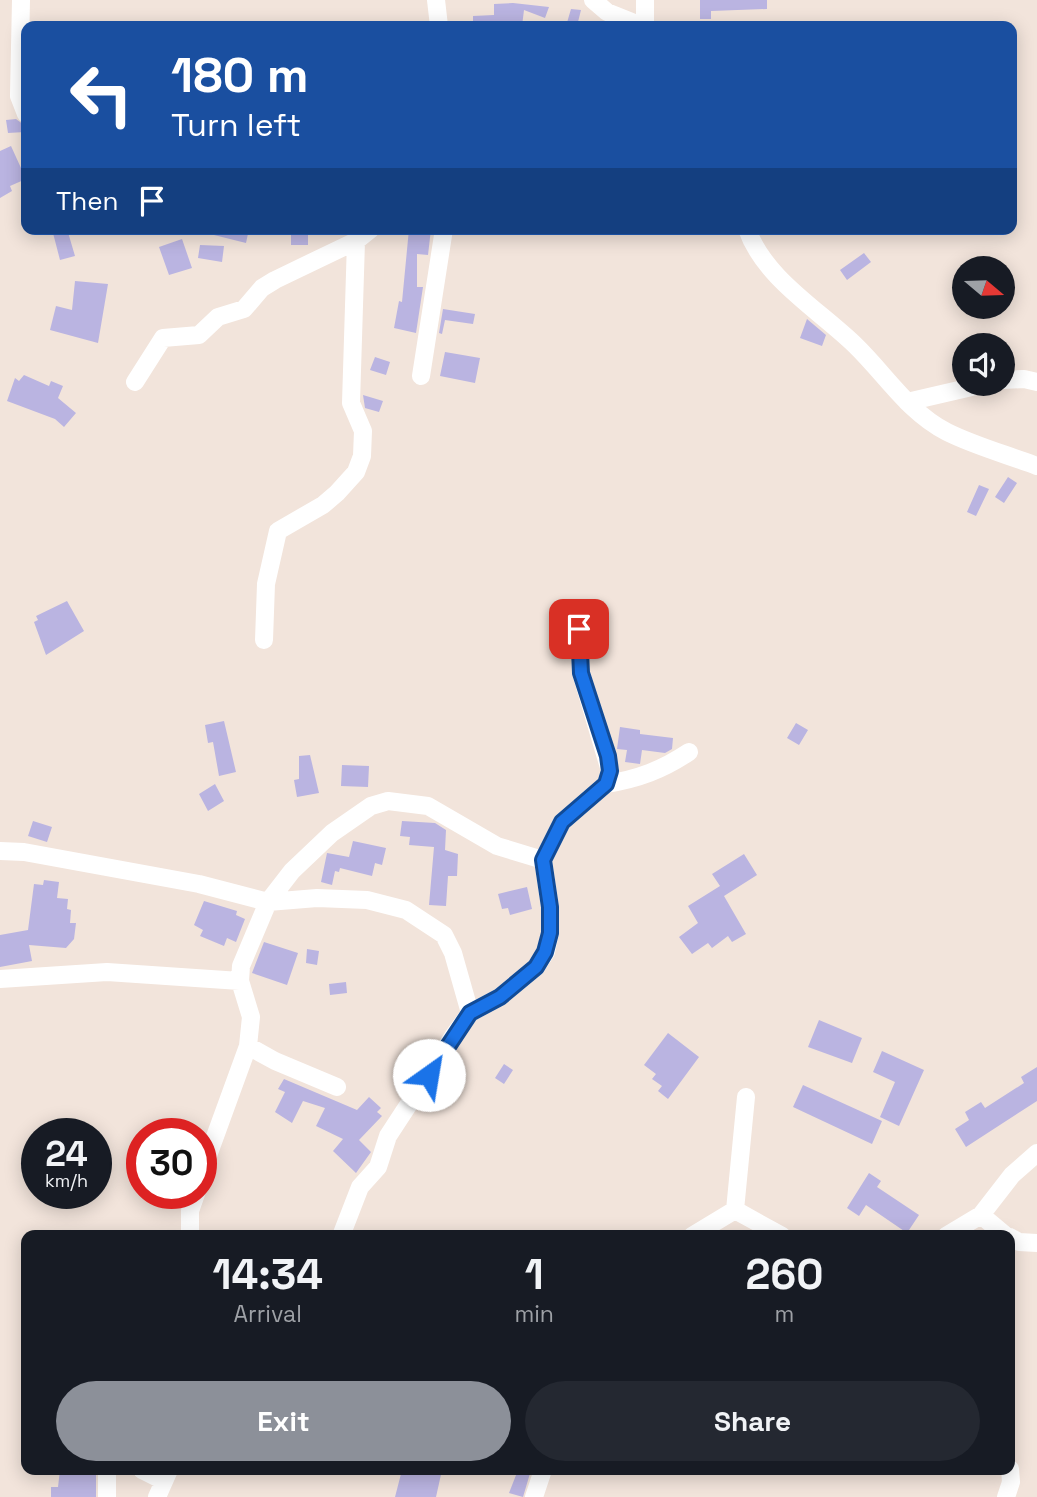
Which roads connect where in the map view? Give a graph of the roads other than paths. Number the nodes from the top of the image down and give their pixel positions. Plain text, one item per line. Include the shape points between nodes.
1 (22, 0) edge
2 (436, 0) edge
3 (593, 0) edge
4 (645, 0) edge
5 (21, 21) edge
6 (438, 21) edge
7 (631, 21) edge
8 (644, 21) edge
9 (21, 32) edge
10 (21, 101) edge
11 (364, 235) edge
12 (443, 235) edge
13 (749, 235) edge
14 (356, 242) junction
15 (421, 376) dead end
16 (1015, 379) edge
17 (135, 382) dead end
18 (1037, 382) edge
19 (952, 392) edge
20 (907, 402) junction
21 (1037, 466) edge
22 (579, 629) dead end
23 (264, 640) dead end
24 (689, 752) dead end
25 (606, 784) junction
26 (0, 851) edge
27 (543, 860) junction
28 (268, 902) junction
29 (0, 979) edge
30 (240, 981) junction
31 (470, 1013) junction
32 (248, 1046) junction
33 (337, 1087) dead end
34 (746, 1097) dead end
35 (217, 1131) edge
36 (1037, 1153) edge
37 (191, 1209) edge
38 (735, 1210) junction
39 (981, 1215) junction
40 (190, 1230) edge
41 (343, 1230) edge
42 (702, 1230) edge
43 (771, 1230) edge
44 (956, 1230) edge
45 (1000, 1230) edge
46 (1015, 1240) edge
47 (1037, 1243) edge
48 (107, 1475) edge
49 (541, 1475) edge
50 (1010, 1475) edge
51 (107, 1497) edge
52 (534, 1497) edge
53 (1006, 1497) edge

1 - 5 street
2 - 6 street
3 - 7 street via 607,12
4 - 8 street
9 - 10 street
11 - 14 street
12 - 15 street
13 - 20 street via 776,272 855,345
14 - 17 street via 275,279 244,309 218,317 200,335 163,338
14 - 23 street via 351,403 363,431 362,456 356,472 337,493 278,531 266,584
16 - 18 street
19 - 20 street
20 - 21 street via 948,432
22 - 25 street via 581,673 608,756
24 - 25 street via 638,779
25 - 27 street via 562,822
26 - 28 street via 199,884
27 - 28 street via 497,846 428,806 388,801 371,806 332,833
27 - 31 street via 550,907 545,952 536,967 500,997
28 - 30 street via 241,966
28 - 31 street via 367,900 406,910 444,935
29 - 30 street via 107,972
30 - 32 street via 251,1017
31 - 41 street via 388,1136 378,1167 360,1187
32 - 33 street
32 - 35 street
34 - 38 street
36 - 39 street via 1012,1175
37 - 40 street
38 - 42 street
38 - 43 street
39 - 44 street
39 - 45 street
46 - 47 street
48 - 51 street
49 - 52 street
50 - 53 street

